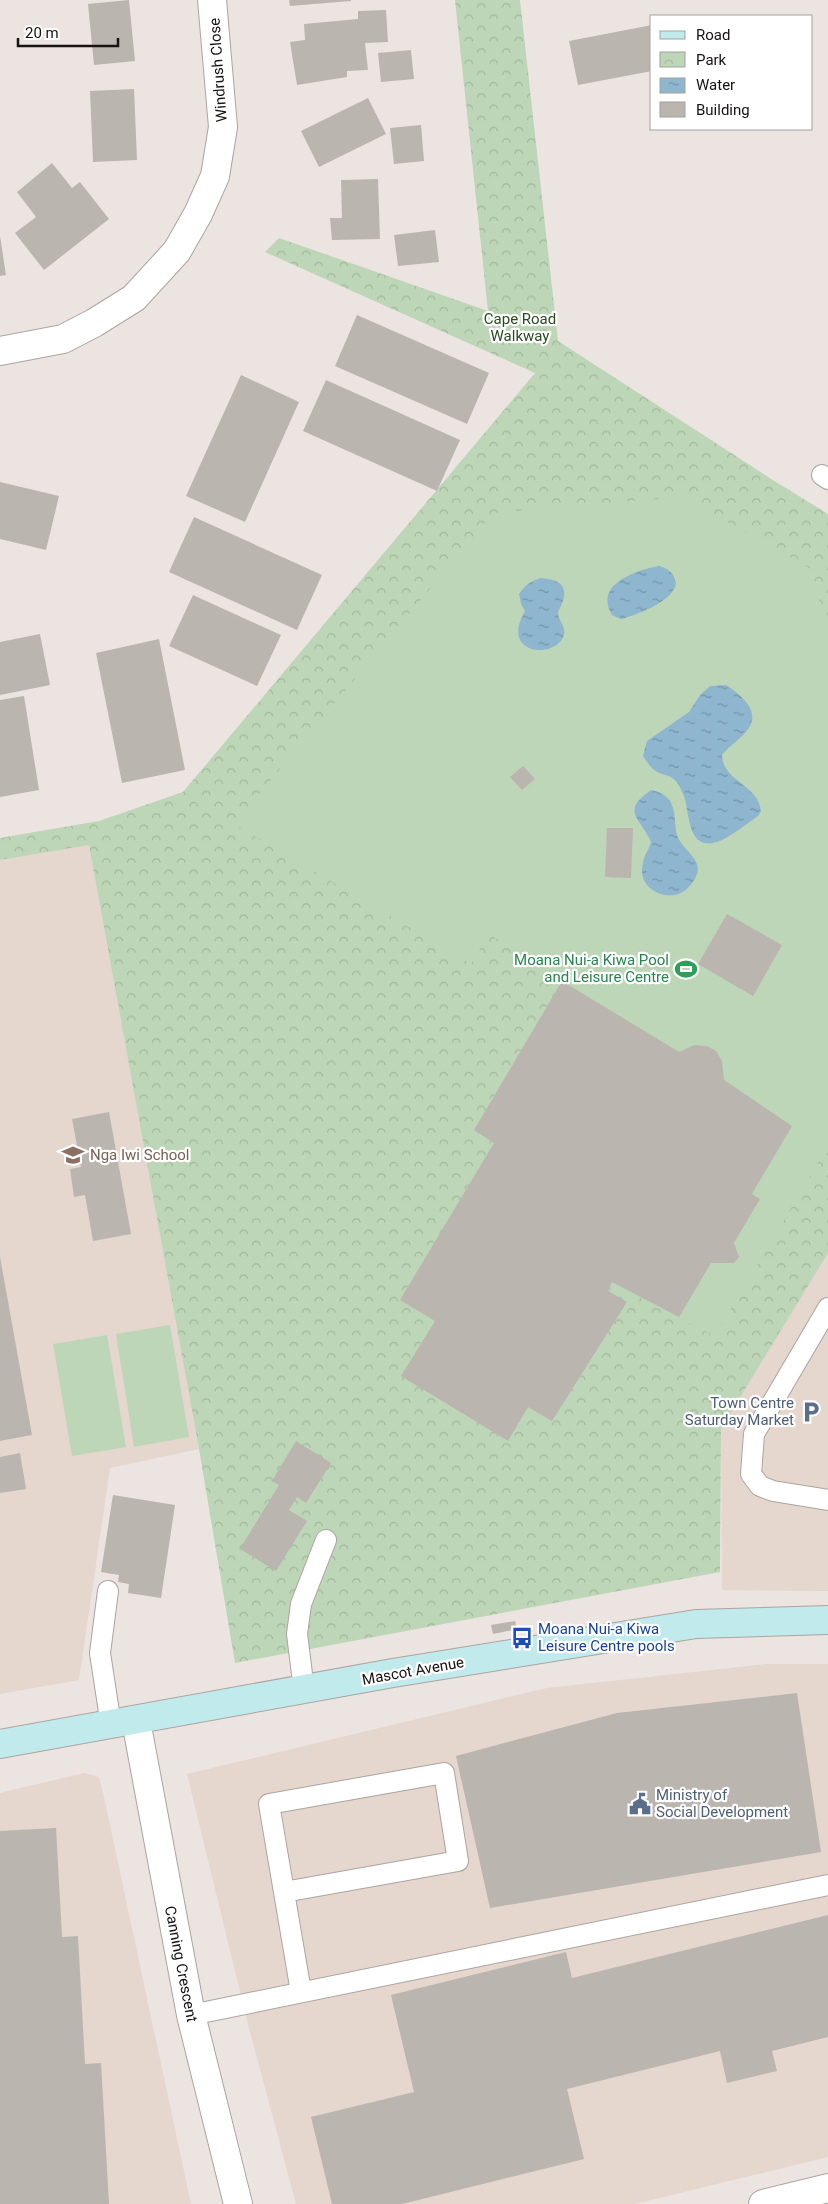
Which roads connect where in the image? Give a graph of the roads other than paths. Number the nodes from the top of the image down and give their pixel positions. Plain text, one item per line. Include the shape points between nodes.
1 (212, 0) edge
2 (0, 351) edge
3 (828, 1308) edge
4 (828, 1500) edge
5 (326, 1540) dead end
6 (108, 1591) dead end
7 (828, 1620) edge
8 (304, 1690) junction
9 (124, 1723) junction
10 (0, 1744) edge
11 (828, 1885) edge
12 (284, 1892) junction
13 (301, 1992) junction
14 (190, 2015) junction
15 (828, 2188) edge
16 (238, 2204) edge
17 (763, 2204) edge

1 - 2 street, Windrush Close via 223,127 215,176 177,251 134,298 94,323 63,339
3 - 4 lane via 754,1434 751,1474 760,1486 773,1491
5 - 8 lane via 300,1612 297,1634
6 - 9 lane via 100,1653
7 - 8 main road, Mascot Avenue via 696,1624
8 - 9 main road, Mascot Avenue
9 - 10 main road, Mascot Avenue
9 - 14 street, Canning Crescent
11 - 13 lane
12 - 12 lane via 269,1804 444,1773 458,1861
12 - 13 lane
13 - 14 lane
14 - 16 street, Canning Crescent
15 - 17 street

